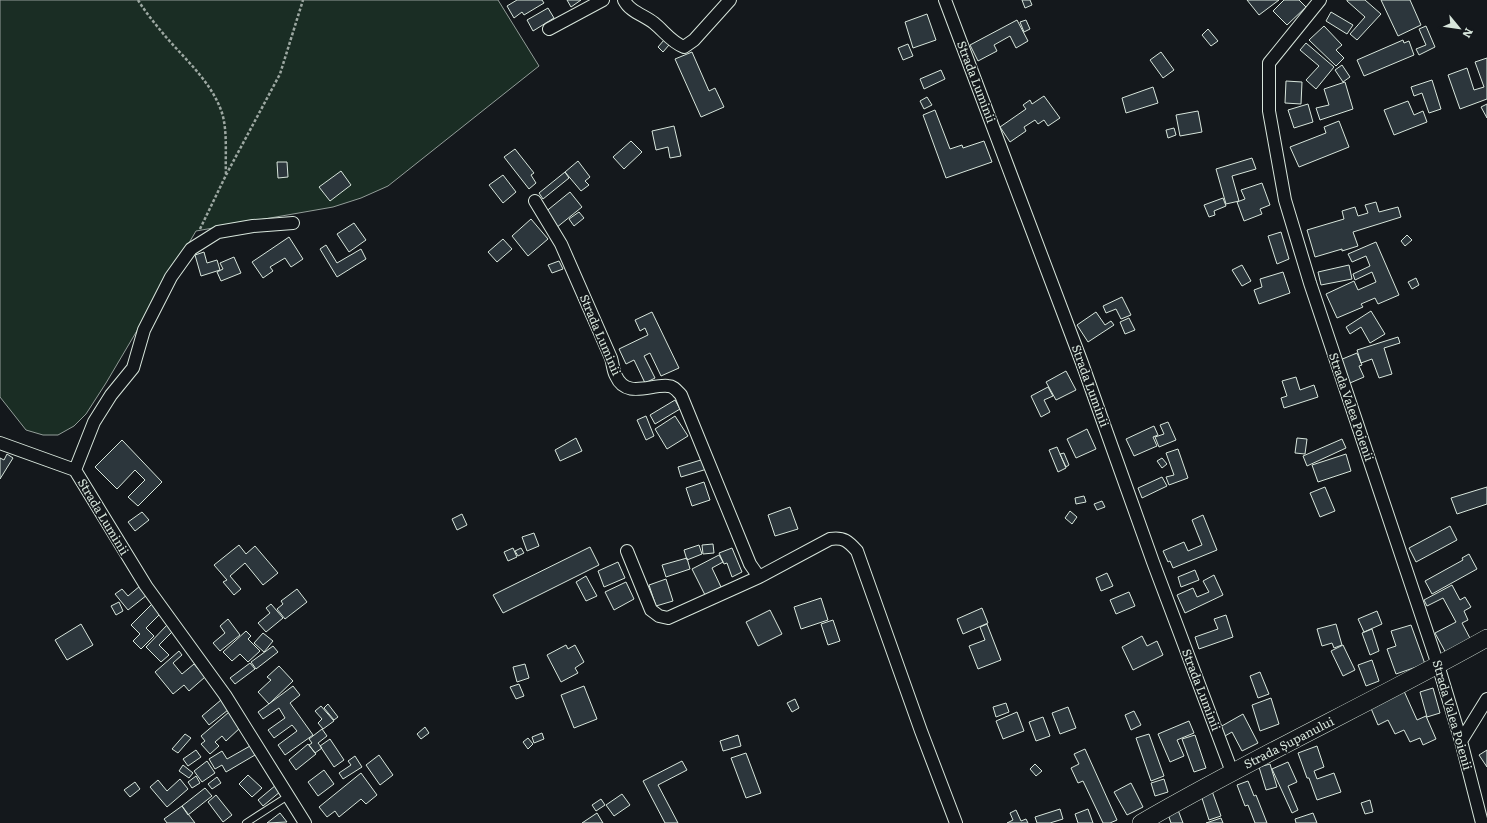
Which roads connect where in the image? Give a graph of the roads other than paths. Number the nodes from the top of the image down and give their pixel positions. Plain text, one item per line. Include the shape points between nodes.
1 (603, 0) edge
2 (624, 0) edge
3 (730, 0) edge
4 (945, 0) edge
5 (1320, 0) edge
6 (549, 29) dead end
7 (536, 201) dead end
8 (293, 223) dead end
9 (0, 443) edge
10 (75, 470) junction
11 (627, 552) dead end
12 (760, 577) junction
13 (1487, 638) edge
14 (1438, 665) junction
15 (1487, 699) edge
16 (1461, 741) junction
17 (1232, 772) junction
18 (288, 796) junction
19 (246, 823) edge
20 (305, 823) edge
21 (956, 823) edge
22 (1141, 823) edge
23 (1482, 823) edge

1 - 6 street
2 - 3 street via 626,5 649,19 671,40 684,47 694,40
4 - 17 street, Strada Luminii
5 - 14 street, Strada Valea Poienii via 1269,63 1269,111 1285,200 1310,283
7 - 12 street, Strada Luminii via 561,244 611,358 616,377 631,389 669,386 681,395 750,564
8 - 10 street, Strada Luminii via 218,232 191,249 171,277 144,330 132,368 94,422
9 - 10 street
10 - 18 street, Strada Luminii via 146,586 225,695
11 - 12 street via 651,610 658,616 668,618
12 - 21 street via 830,539 840,538 849,542 857,551
13 - 14 street, Strada Șupanului
14 - 16 street, Strada Valea Poienii
14 - 17 street, Strada Șupanului
15 - 16 street
16 - 23 street, Strada Valea Poienii
17 - 22 street, Strada Șupanului
18 - 19 lane
18 - 20 street, Strada Luminii

